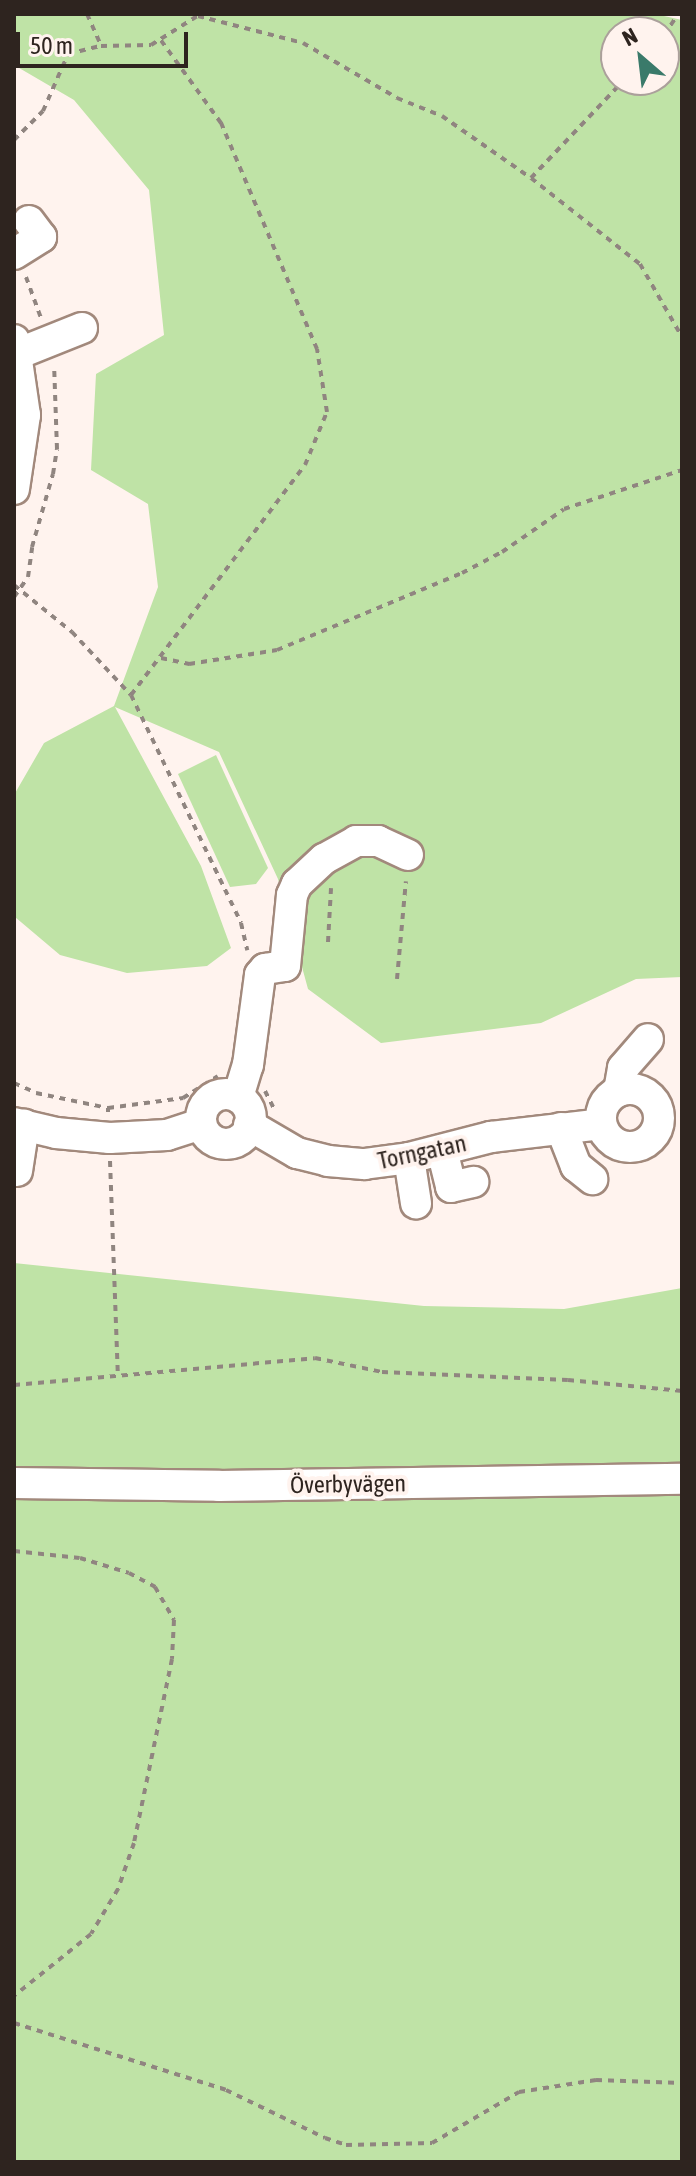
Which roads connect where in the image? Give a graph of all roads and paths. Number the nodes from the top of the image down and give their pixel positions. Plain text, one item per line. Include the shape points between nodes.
1 (87, 14) edge
2 (199, 15) edge
3 (160, 39) junction
4 (101, 46) junction
5 (609, 96) edge
6 (14, 140) edge
7 (531, 178) junction
8 (29, 221) dead end
9 (14, 254) edge
10 (82, 328) dead end
11 (682, 337) edge
12 (16, 347) edge
13 (682, 470) edge
14 (14, 489) edge
15 (14, 585) edge
16 (161, 658) junction
17 (131, 695) junction
18 (408, 855) joint
19 (324, 859) junction
20 (328, 942) dead end
21 (247, 958) dead end
22 (397, 979) dead end
23 (648, 1039) dead end
24 (14, 1083) edge
25 (233, 1086) junction
26 (619, 1091) junction
27 (108, 1108) junction
28 (19, 1124) edge
29 (201, 1124) junction
30 (601, 1124) junction
31 (249, 1125) junction
32 (561, 1128) junction
33 (110, 1138) junction
34 (442, 1150) junction
35 (409, 1158) junction
36 (17, 1171) dead end
37 (592, 1179) dead end
38 (473, 1182) dead end
39 (416, 1203) dead end
40 (118, 1375) junction
41 (14, 1385) edge
42 (682, 1391) edge
43 (682, 1479) edge
44 (14, 1483) edge
45 (14, 1551) edge
46 (14, 1996) edge
47 (14, 2023) edge
48 (682, 2083) edge

1 - 4 path
2 - 3 path
2 - 7 path via 303,43 397,98 442,116
3 - 4 path via 140,47
3 - 16 path via 221,123 317,349 327,412 305,465
4 - 6 path via 68,54 43,111
5 - 7 path
7 - 11 path via 640,264
8 - 9 street via 41,237
10 - 12 street
12 - 14 street via 25,415
13 - 16 path via 564,509 462,573 277,650 189,664
15 - 17 path via 72,632
16 - 17 path
17 - 21 path via 241,923
18 - 19 street via 378,841 356,841
18 - 22 path
19 - 20 path via 332,875
19 - 25 street via 292,895 285,966 260,975 248,1065
23 - 26 street via 623,1068
24 - 27 path via 36,1093
25 - 27 path via 206,1081 183,1098
25 - 29 street via 208,1101
25 - 31 street via 249,1109
26 - 30 street via 604,1104
26 - 30 street via 647,1095 658,1111 657,1130 645,1144 627,1147 610,1140
27 - 33 path
28 - 33 street
28 - 36 street
29 - 31 street via 210,1138 225,1143 240,1138
29 - 33 street via 167,1135
30 - 32 street, Torngatan
31 - 35 street, Torngatan via 297,1153 328,1161 364,1164
32 - 34 street, Torngatan
32 - 37 street via 576,1166
33 - 40 path
34 - 35 street, Torngatan
34 - 38 street via 451,1187
35 - 39 street
40 - 41 path
40 - 42 path via 315,1358 382,1372
43 - 44 street, Överbyvägen via 219,1486
45 - 46 path via 80,1558 129,1573 155,1587 174,1620 172,1659 134,1843 118,1889 91,1934
47 - 48 path via 226,2090 346,2145 432,2143 519,2092 596,2080

